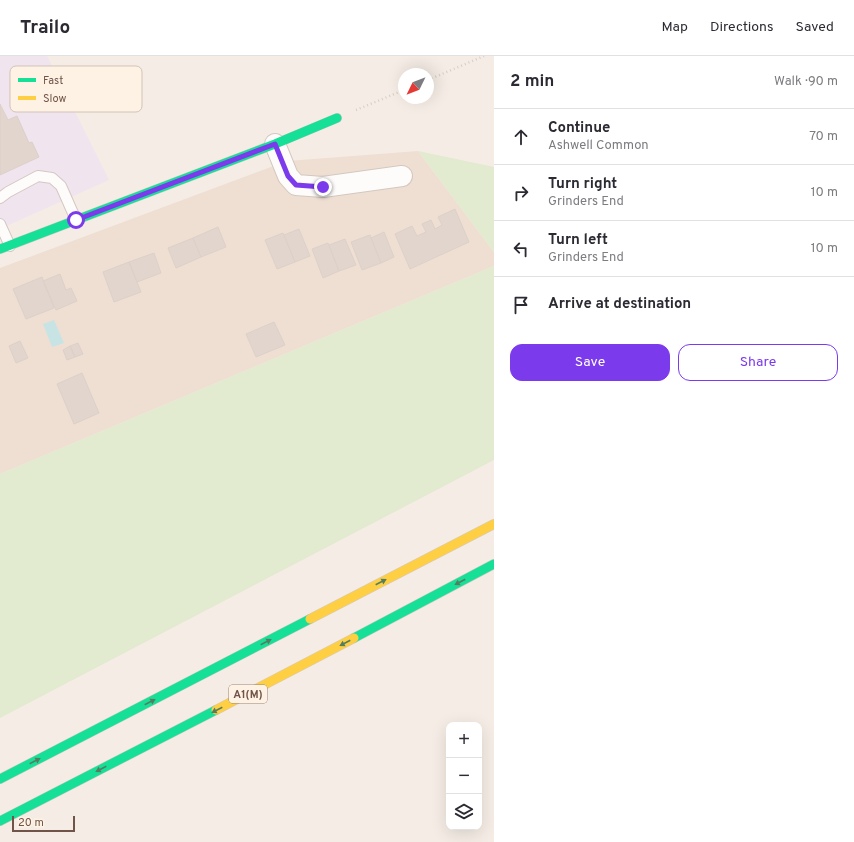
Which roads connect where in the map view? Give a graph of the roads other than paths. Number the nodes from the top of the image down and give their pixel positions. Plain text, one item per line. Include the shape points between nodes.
1 (337, 118) road end
2 (275, 144) junction
3 (402, 176) dead end
4 (0, 198) edge
5 (76, 220) junction
6 (0, 224) edge
7 (10, 246) junction
8 (0, 250) edge
9 (494, 524) edge
10 (494, 564) edge
11 (0, 779) edge
12 (0, 821) edge

1 - 2 main road
2 - 3 street via 288,176 296,185 323,187
2 - 5 main road
4 - 5 lane via 38,176 46,176 61,186
5 - 7 main road
6 - 7 lane
7 - 8 main road
11 -> 9 main road
10 -> 12 main road, A1(M)

